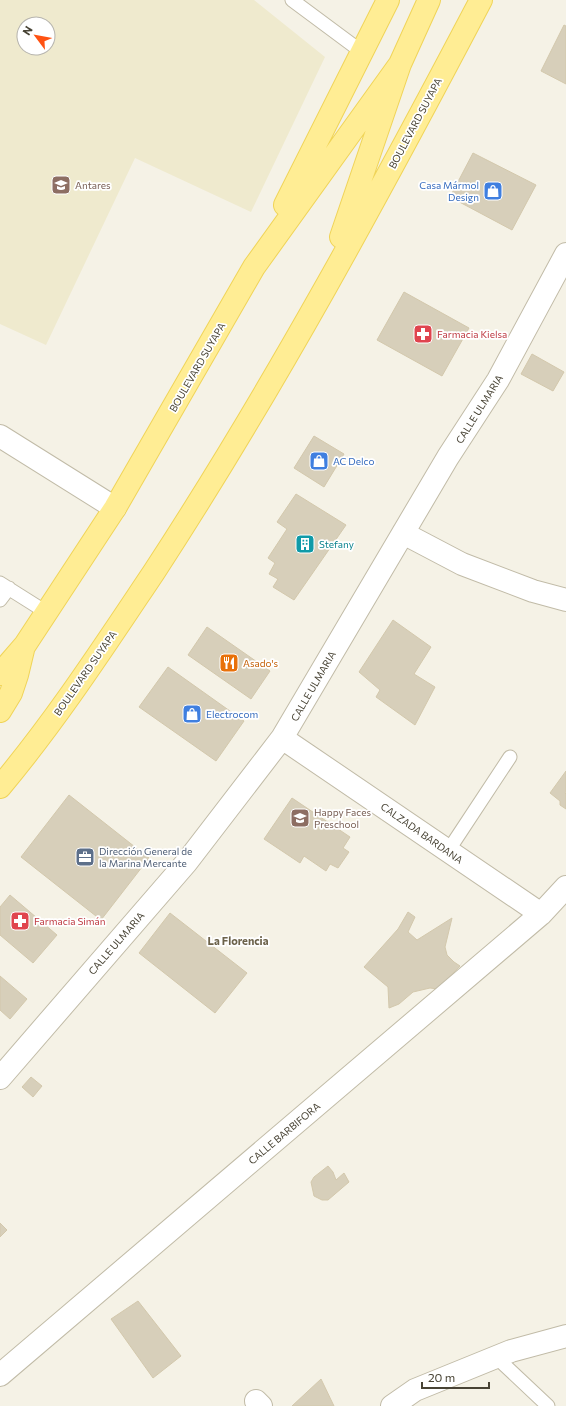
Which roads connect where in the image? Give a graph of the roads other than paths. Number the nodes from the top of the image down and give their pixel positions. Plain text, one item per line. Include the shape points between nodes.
1 (292, 0) edge
2 (388, 0) edge
3 (429, 0) edge
4 (481, 0) edge
5 (362, 52) junction
6 (400, 64) junction
7 (566, 254) edge
8 (254, 267) junction
9 (324, 287) junction
10 (0, 436) edge
11 (116, 508) junction
12 (403, 533) junction
13 (4, 586) edge
14 (0, 600) edge
15 (566, 600) edge
16 (46, 612) junction
17 (25, 645) junction
18 (0, 674) edge
19 (0, 711) edge
20 (282, 738) junction
21 (510, 757) dead end
22 (0, 787) edge
23 (448, 851) junction
24 (566, 887) edge
25 (541, 914) junction
26 (0, 1078) edge
27 (566, 1336) edge
28 (496, 1357) junction
29 (0, 1375) edge
30 (392, 1406) edge
31 (548, 1406) edge

1 - 5 lane
2 - 5 main road
3 - 6 main road, BOULEVARD SUYAPA
4 - 9 main road, BOULEVARD SUYAPA via 403,147
5 - 8 main road
6 - 8 main road, BOULEVARD SUYAPA
6 - 9 main road, BOULEVARD SUYAPA
7 - 12 street, CALLE ULMARIA via 498,380
8 - 11 main road, BOULEVARD SUYAPA
9 - 22 main road, BOULEVARD SUYAPA via 191,515 84,677
10 - 11 street
11 - 16 main road, BOULEVARD SUYAPA
12 - 15 street via 462,564 533,592
12 - 20 street, CALLE ULMARIA
13 - 14 lane
13 - 16 lane
16 - 17 main road, BOULEVARD SUYAPA
17 - 18 main road, BOULEVARD SUYAPA
17 - 19 main road via 11,693
20 - 23 street, CALZADA BARDANA
20 - 26 street, CALLE ULMARIA via 186,863
21 - 23 lane
23 - 25 street, CALZADA BARDANA
24 - 25 street, CALLE BARBIFORA
25 - 29 street, CALLE BARBIFORA
27 - 28 street
28 - 30 street via 415,1390
28 - 31 lane

